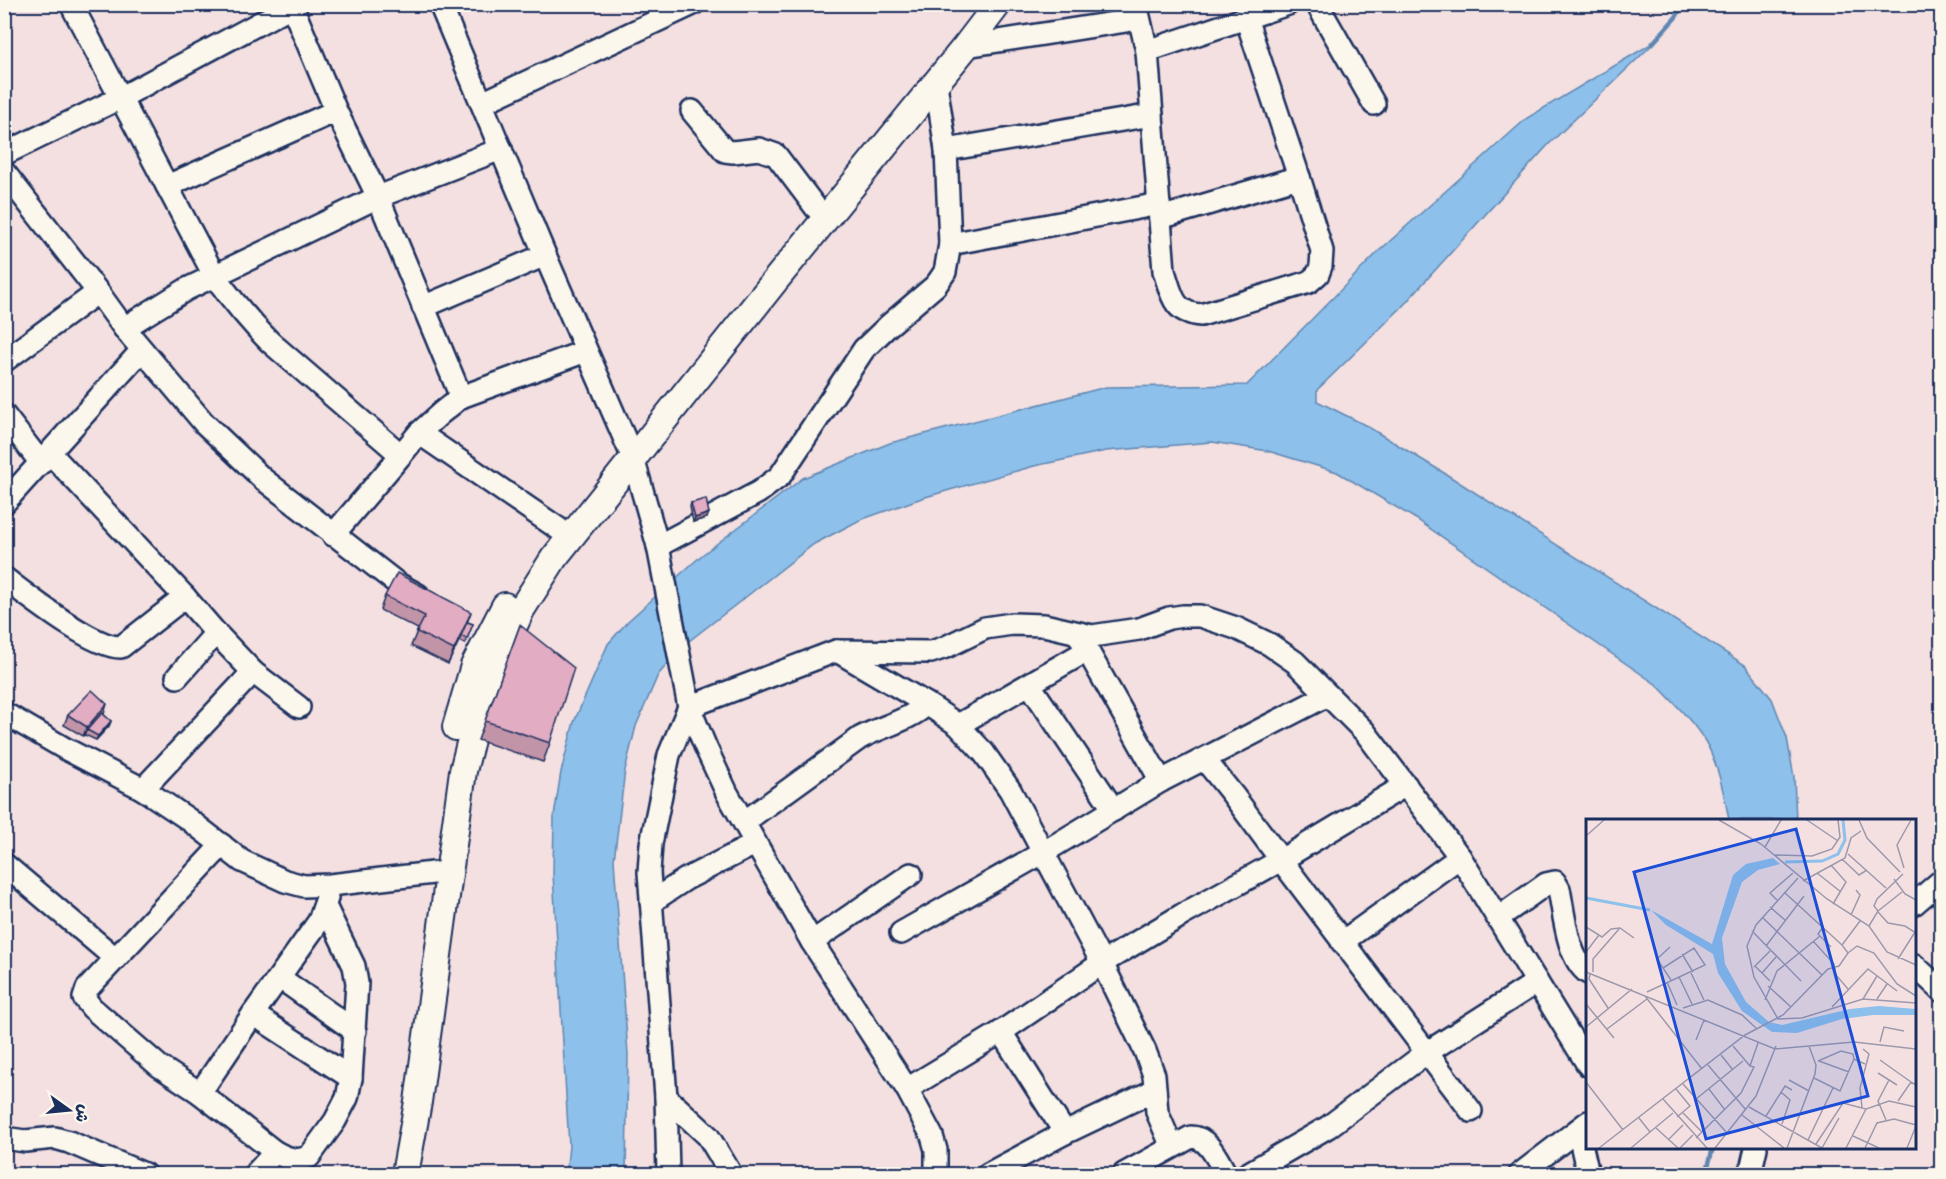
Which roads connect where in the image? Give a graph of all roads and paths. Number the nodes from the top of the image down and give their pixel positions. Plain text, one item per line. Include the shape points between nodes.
1 (71, 4) edge
2 (440, 4) edge
3 (693, 4) edge
4 (978, 4) edge
5 (998, 4) edge
6 (1288, 4) edge
7 (1317, 4) edge
8 (294, 5) edge
9 (1137, 12) edge
10 (1246, 18) junction
11 (966, 46) junction
12 (1147, 51) junction
13 (936, 84) junction
14 (120, 98) junction
15 (482, 104) junction
16 (1374, 104) dead end
17 (336, 111) junction
18 (692, 111) dead end
19 (1152, 115) junction
20 (501, 149) junction
21 (946, 150) junction
22 (4, 154) edge
23 (4, 172) edge
24 (1299, 177) junction
25 (167, 186) junction
26 (378, 197) junction
27 (816, 208) junction
28 (1159, 211) junction
29 (950, 244) junction
30 (545, 255) junction
31 (214, 275) junction
32 (98, 292) junction
33 (423, 307) junction
34 (124, 328) junction
35 (142, 350) junction
36 (586, 351) junction
37 (4, 361) edge
38 (461, 398) junction
39 (4, 415) edge
40 (419, 433) junction
41 (630, 450) junction
42 (401, 455) junction
43 (46, 458) junction
44 (4, 503) edge
45 (559, 529) junction
46 (333, 535) junction
47 (658, 546) junction
48 (4, 578) edge
49 (185, 597) junction
50 (439, 606) edge
51 (216, 633) junction
52 (489, 633) junction
53 (1083, 642) junction
54 (836, 651) junction
55 (253, 672) junction
56 (177, 677) dead end
57 (1030, 685) junction
58 (1328, 695) junction
59 (927, 704) junction
60 (299, 707) dead end
61 (689, 707) junction
62 (4, 713) edge
63 (958, 725) junction
64 (1205, 760) junction
65 (1161, 781) junction
66 (1407, 785) junction
67 (143, 789) junction
68 (1114, 810) junction
69 (744, 822) junction
70 (755, 844) junction
71 (222, 845) junction
72 (1044, 852) junction
73 (1460, 857) junction
74 (1281, 860) junction
75 (4, 864) edge
76 (441, 873) junction
77 (911, 874) dead end
78 (1941, 880) edge
79 (327, 896) junction
80 (651, 902) junction
81 (1916, 902) edge
82 (1498, 918) junction
83 (901, 933) dead end
84 (812, 942) junction
85 (1342, 942) junction
86 (115, 958) junction
87 (1102, 963) junction
88 (1916, 967) edge
89 (1586, 972) edge
90 (280, 978) junction
91 (1537, 982) junction
92 (1941, 991) edge
93 (253, 1014) junction
94 (355, 1031) junction
95 (1001, 1032) junction
96 (1426, 1053) junction
97 (1586, 1063) edge
98 (351, 1078) junction
99 (907, 1089) junction
100 (1155, 1090) junction
101 (200, 1093) junction
102 (666, 1097) junction
103 (1471, 1111) dead end
104 (1582, 1126) edge
105 (1065, 1132) junction
106 (4, 1138) edge
107 (1172, 1147) junction
108 (1756, 1149) edge
109 (275, 1152) junction
110 (1150, 1168) edge
111 (144, 1174) edge
112 (255, 1174) edge
113 (395, 1174) edge
114 (405, 1174) edge
115 (668, 1174) edge
116 (730, 1174) edge
117 (936, 1174) edge
118 (988, 1174) edge
119 (1124, 1174) edge
120 (1226, 1174) edge
121 (1247, 1174) edge
122 (1520, 1174) edge
123 (1588, 1174) edge
124 (1750, 1174) edge

1 - 14 street
2 - 15 street
3 - 15 street
4 - 27 main road
5 - 11 main road
6 - 10 street
7 - 16 street
8 - 14 street
8 - 17 street
9 - 11 street
9 - 12 street
10 - 12 street
10 - 24 street
11 - 13 main road
12 - 19 street
13 - 21 street
13 - 41 main road
14 - 22 street
14 - 25 street
15 - 20 street
17 - 25 street
17 - 26 street
18 - 27 street via 725,151 759,149 776,155
19 - 21 street
19 - 28 street
20 - 26 street
20 - 30 street
21 - 29 street
23 - 32 street
24 - 28 street
24 - 28 street via 1322,251 1318,274 1309,282 1201,315 1179,308 1170,290 1164,271
25 - 31 street
26 - 31 street
26 - 33 street
27 - 41 main road
28 - 29 street
29 - 47 street via 945,272 936,285 864,349 780,476 759,492
30 - 33 street
30 - 36 street
31 - 34 street
31 - 42 street via 270,342
32 - 34 street
32 - 37 street
33 - 38 street
34 - 35 street
35 - 43 street
35 - 46 street via 204,423 263,479
36 - 38 street
36 - 41 street
38 - 40 street
39 - 43 street
40 - 42 street
40 - 45 street
41 - 45 main road
41 - 47 street
41 - 52 main road via 521,610
42 - 46 street
43 - 44 street
43 - 49 street
45 - 52 main road
46 - 50 street via 398,584
47 - 61 street
48 - 49 street via 65,622 115,647
49 - 51 street
51 - 55 street
51 - 56 street
52 - 76 main road via 491,676 465,760
53 - 54 street via 1044,625 1012,624 985,628 931,652
53 - 57 street
53 - 58 street via 1092,636 1139,629 1169,618 1200,616 1269,644 1295,662
53 - 65 street
54 - 59 street
54 - 61 street
55 - 60 street
55 - 67 street
57 - 63 street
57 - 68 street
58 - 64 street
58 - 66 street via 1365,732
59 - 63 street
59 - 69 street via 860,738
61 - 69 street
61 - 80 street via 669,754 658,802 649,872
62 - 67 street
63 - 72 street via 1010,790
64 - 65 street
64 - 74 street
65 - 68 street
66 - 73 street
66 - 74 street
67 - 71 street
68 - 72 street
69 - 70 street
70 - 80 street via 695,874
70 - 84 street
71 - 79 street via 242,861
71 - 86 street
72 - 83 street
72 - 87 street
73 - 82 street
73 - 85 street
74 - 85 street
74 - 87 street
75 - 86 street
76 - 79 street
76 - 113 main road
76 - 114 main road via 418,1102
77 - 84 street
78 - 81 street
79 - 90 street via 319,921
79 - 94 street via 354,966
80 - 102 street
82 - 89 street via 1546,884 1555,882 1572,949
82 - 91 street
84 - 99 street
85 - 96 street
86 - 101 street via 87,988 84,998 159,1066
87 - 95 street
87 - 100 street via 1145,1052
88 - 92 street
90 - 93 street
90 - 94 street
91 - 96 street
91 - 97 street
93 - 98 street
93 - 101 street
94 - 98 street
95 - 99 street
95 - 105 street
96 - 103 street
96 - 121 street via 1328,1127
98 - 109 street via 347,1098 335,1121 309,1157 298,1160
99 - 117 street via 932,1136
100 - 105 street
100 - 107 street via 1157,1112
101 - 109 street
102 - 115 street
102 - 116 street via 708,1137
104 - 122 street
104 - 123 street
105 - 118 street
106 - 111 street via 55,1138
107 - 110 street
107 - 120 street via 1197,1137 1207,1143
108 - 124 street
109 - 112 street
110 - 119 street

